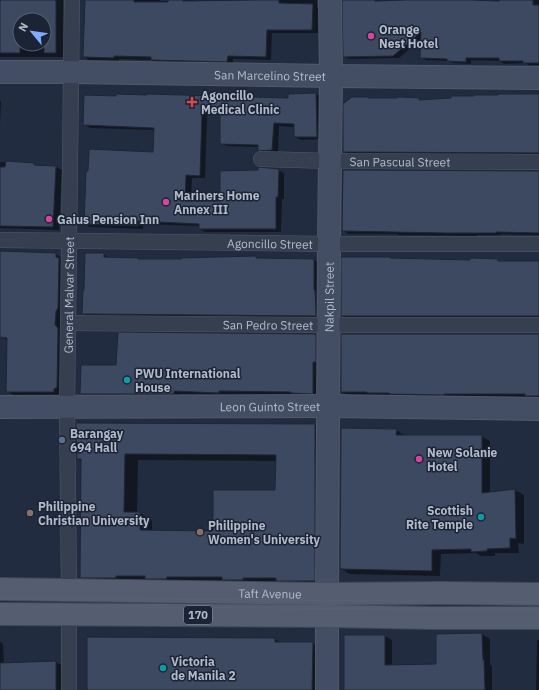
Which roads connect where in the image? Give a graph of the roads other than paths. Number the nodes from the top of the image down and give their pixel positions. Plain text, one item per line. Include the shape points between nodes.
1 (72, 0) edge
2 (330, 0) edge
3 (0, 72) edge
4 (71, 72) junction
5 (331, 76) junction
6 (539, 78) edge
7 (261, 159) dead end
8 (330, 161) junction
9 (539, 162) edge
10 (0, 240) edge
11 (69, 241) junction
12 (329, 244) junction
13 (539, 244) edge
14 (68, 323) junction
15 (329, 325) junction
16 (539, 325) edge
17 (0, 406) edge
18 (328, 406) junction
19 (67, 407) junction
20 (539, 409) edge
21 (0, 590) edge
22 (69, 590) junction
23 (327, 594) junction
24 (539, 594) edge
25 (0, 614) edge
26 (69, 614) junction
27 (327, 616) junction
28 (539, 618) edge
29 (69, 690) edge
30 (328, 690) edge

1 - 4 street, General Malvar Street
2 - 5 street, Nakpil Street
3 - 4 street, San Marcelino Street
4 - 5 street, San Marcelino Street
4 - 11 street, General Malvar Street
5 - 6 street, San Marcelino Street
5 - 8 street, Nakpil Street
7 - 8 street, San Pascual Street
8 - 9 street, San Pascual Street
8 - 12 street, Nakpil Street
10 - 11 street, Agoncillo Street
11 - 12 street, Agoncillo Street
11 - 14 street, General Malvar Street
12 - 13 street, Agoncillo Street
12 - 15 street, Nakpil Street
14 - 15 street, San Pedro Street
14 - 19 street, General Malvar Street
15 - 16 street, San Pedro Street
15 - 18 street, Nakpil Street
17 - 19 street, Leon Guinto Street
18 - 19 street, Leon Guinto Street
18 - 20 street, Leon Guinto Street
18 - 23 street, Nakpil Street
19 - 22 street, General Malvar Street
21 - 22 main road, Taft Avenue / 170
22 - 23 main road, Taft Avenue / 170
23 - 24 main road, Taft Avenue / 170
25 - 26 main road, Taft Avenue / 170
26 - 27 main road, Taft Avenue / 170
26 - 29 street
27 - 28 main road, Taft Avenue / 170
27 - 30 street

